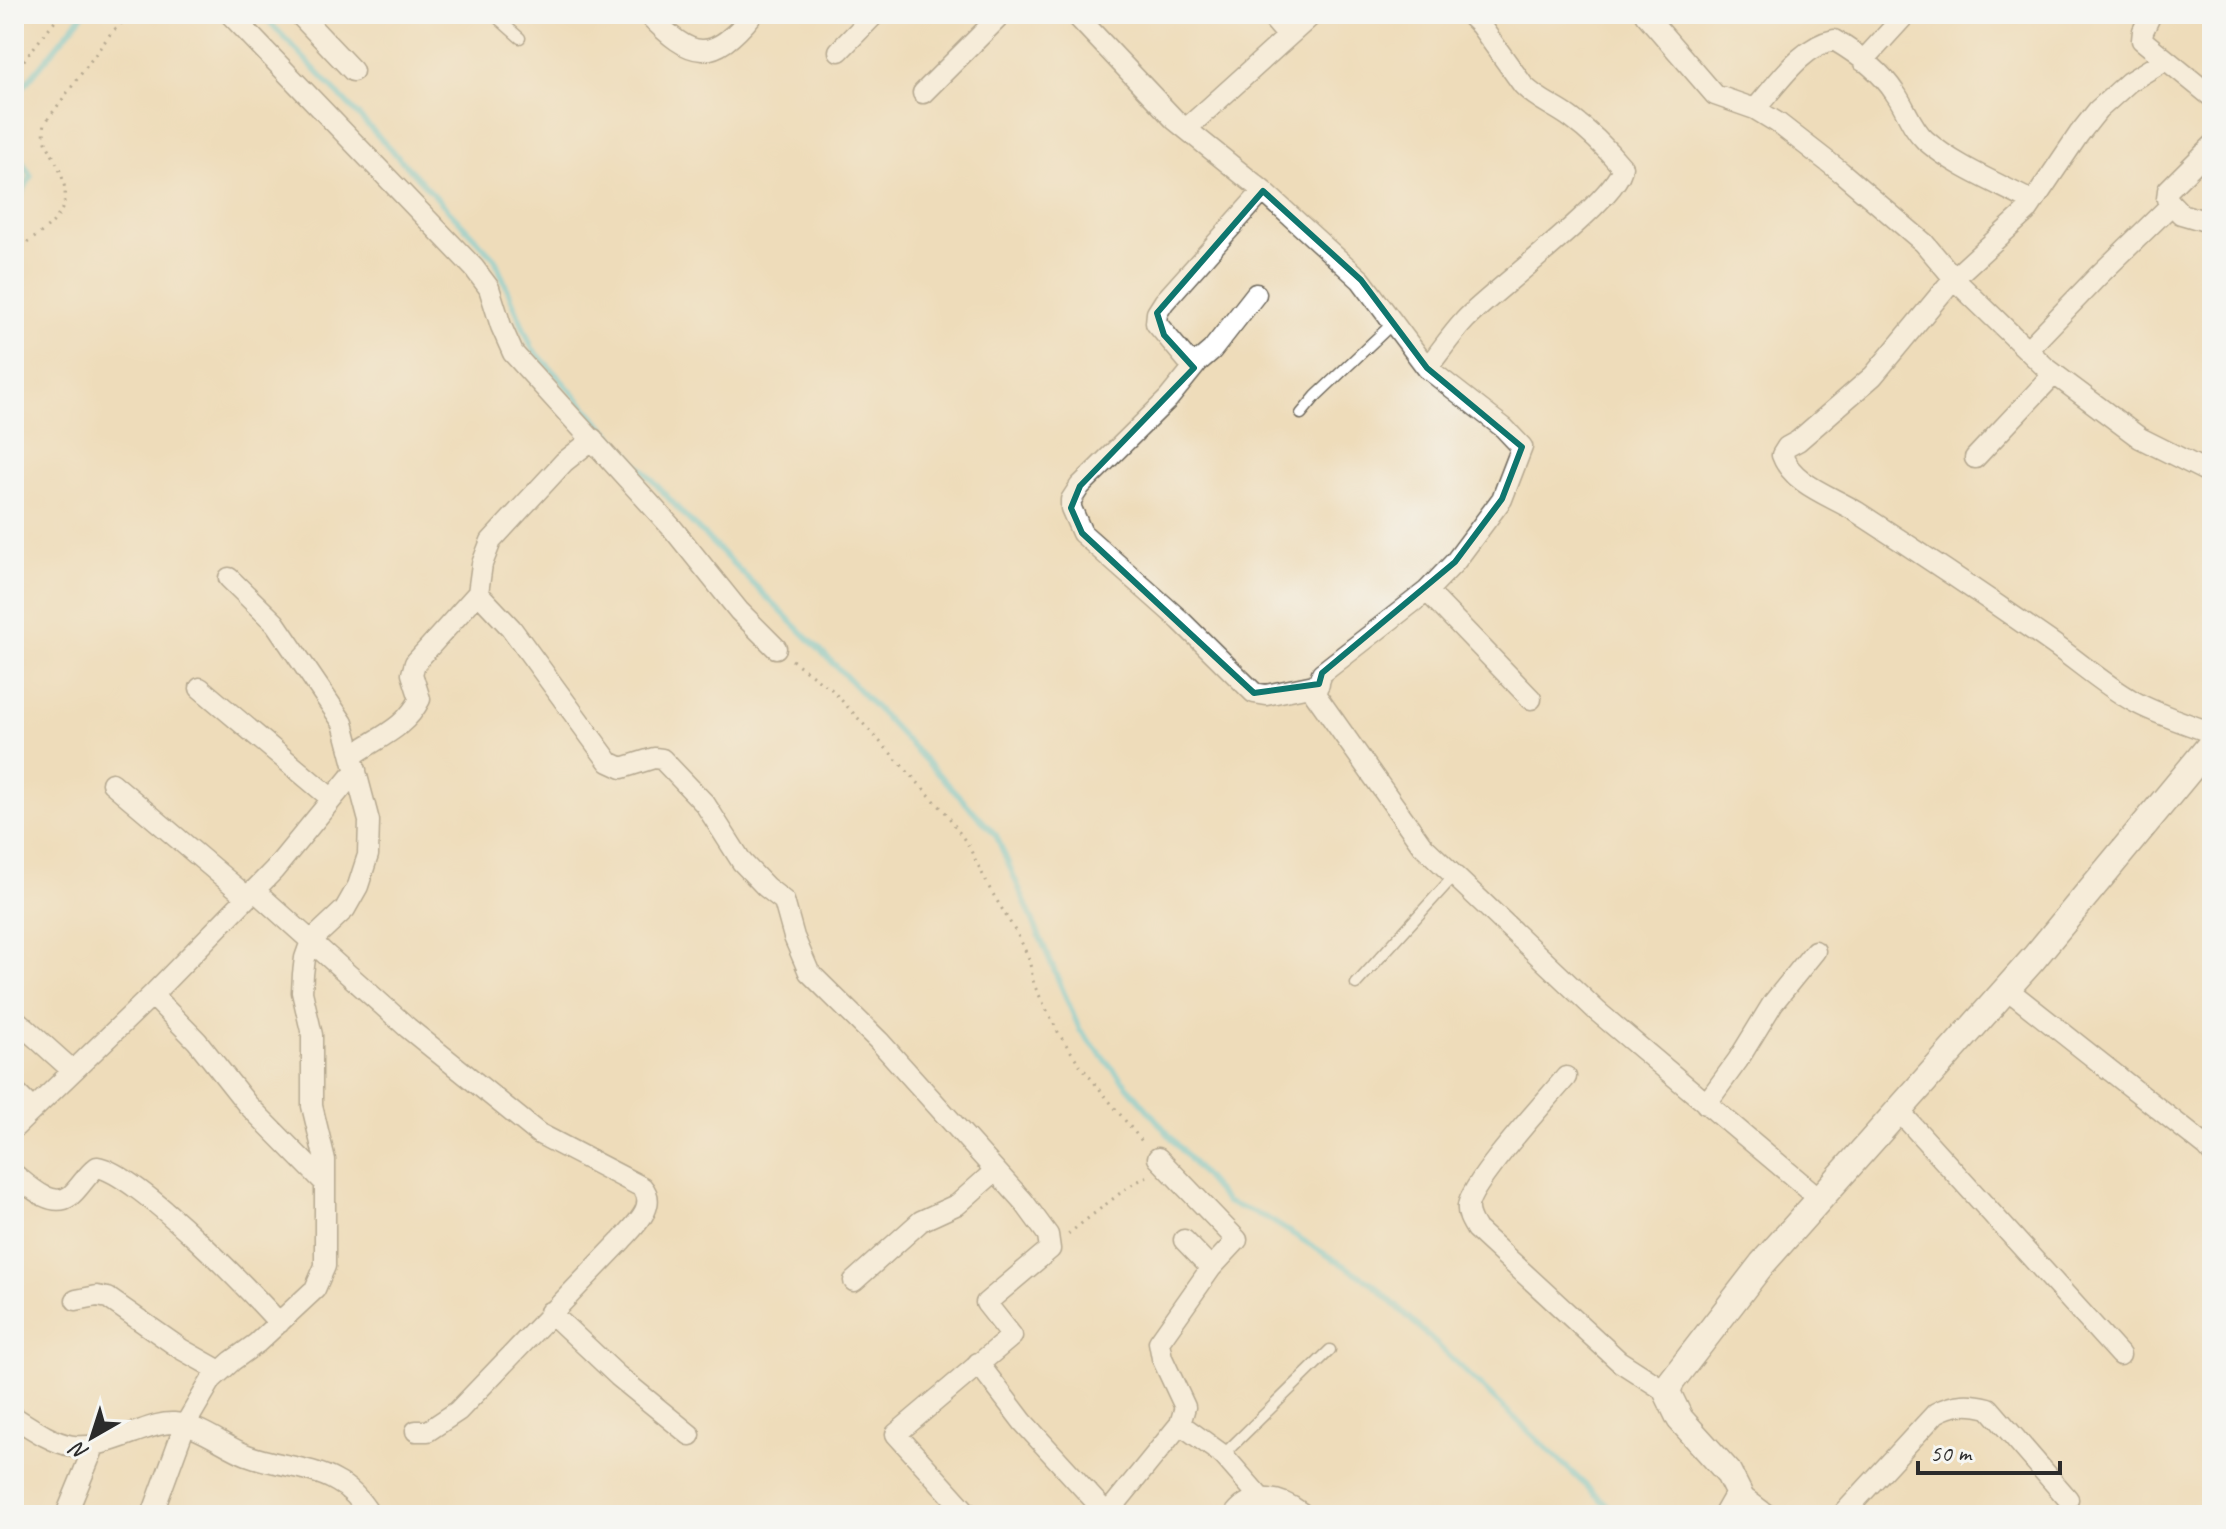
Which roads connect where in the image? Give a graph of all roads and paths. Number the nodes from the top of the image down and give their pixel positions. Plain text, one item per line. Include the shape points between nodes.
1 (60, 14) edge
2 (131, 14) edge
3 (230, 14) edge
4 (299, 14) edge
5 (493, 14) edge
6 (648, 14) edge
7 (753, 14) edge
8 (875, 14) edge
9 (1002, 14) edge
10 (1075, 14) edge
11 (1269, 14) edge
12 (1313, 14) edge
13 (1469, 14) edge
14 (1645, 14) edge
15 (1906, 14) edge
16 (2151, 14) edge
17 (1288, 36) junction
18 (520, 38) dead end
19 (839, 51) dead end
20 (2165, 60) junction
21 (1863, 61) junction
22 (353, 71) dead end
23 (14, 73) edge
24 (923, 93) dead end
25 (2212, 97) edge
26 (1755, 109) junction
27 (1186, 129) junction
28 (2212, 146) edge
29 (1263, 191) junction
30 (2033, 202) junction
31 (2170, 206) junction
32 (2212, 223) edge
33 (14, 252) edge
34 (1954, 278) junction
35 (1256, 294) dead end
36 (1393, 323) junction
37 (2027, 350) junction
38 (1198, 362) junction
39 (1427, 368) junction
40 (2054, 374) junction
41 (1301, 414) dead end
42 (593, 439) junction
43 (1975, 458) dead end
44 (2212, 474) edge
45 (229, 578) dead end
46 (1427, 591) junction
47 (478, 593) junction
48 (776, 648) joint
49 (1319, 684) junction
50 (200, 688) dead end
51 (1531, 699) dead end
52 (2212, 733) edge
53 (2212, 743) edge
54 (354, 763) junction
55 (112, 783) dead end
56 (332, 799) junction
57 (1454, 876) junction
58 (250, 893) junction
59 (311, 941) junction
60 (1815, 951) dead end
61 (1356, 984) dead end
62 (2007, 989) junction
63 (152, 995) junction
64 (14, 1018) edge
65 (73, 1071) junction
66 (1566, 1077) dead end
67 (14, 1091) edge
68 (1706, 1104) junction
69 (33, 1110) junction
70 (1900, 1112) junction
71 (14, 1128) edge
72 (2212, 1153) edge
73 (1158, 1158) junction
74 (995, 1171) junction
75 (14, 1174) edge
76 (325, 1183) junction
77 (1820, 1199) junction
78 (1184, 1240) dead end
79 (1050, 1249) junction
80 (1211, 1268) junction
81 (854, 1281) dead end
82 (76, 1300) dead end
83 (550, 1312) junction
84 (279, 1323) junction
85 (1330, 1350) dead end
86 (2120, 1355) dead end
87 (978, 1363) junction
88 (220, 1371) junction
89 (1667, 1392) junction
90 (14, 1417) edge
91 (1180, 1424) junction
92 (185, 1425) junction
93 (416, 1431) dead end
94 (690, 1435) dead end
95 (94, 1447) junction
96 (1223, 1455) junction
97 (2068, 1499) dead end
98 (1264, 1502) junction
99 (1733, 1505) edge
100 (1108, 1514) edge
101 (66, 1515) edge
102 (152, 1515) edge
103 (370, 1515) edge
104 (969, 1515) edge
105 (1238, 1515) edge
106 (1299, 1515) edge
107 (1767, 1515) edge
108 (1842, 1515) edge

1 - 23 path
2 - 33 path via 45,123 43,135 66,186 65,204 55,221
3 - 42 street via 474,268 489,288 513,353
4 - 22 street
5 - 18 lane
6 - 7 street via 691,48 710,51 726,44
8 - 19 street
9 - 24 street
10 - 27 street
11 - 17 street
12 - 17 street
13 - 39 street via 1531,93 1571,118 1622,167 1601,199 1466,319
14 - 26 street via 1715,95
15 - 21 street
16 - 20 street via 2142,40
17 - 27 street
20 - 25 street
20 - 30 street via 2098,110
21 - 26 street via 1834,40 1822,42
21 - 30 street via 1896,94 1923,138
26 - 34 street via 1841,172 1924,243
27 - 29 street
28 - 31 street via 2168,190
29 - 36 street via 1361,280
29 - 38 street via 1157,313 1164,335 1187,360
30 - 34 street
31 - 32 street
31 - 37 street
34 - 37 street
34 - 52 street via 1873,376 1787,447 1782,455 1786,467 1941,567 2101,682 2137,703
35 - 38 street
36 - 39 street
36 - 41 lane
37 - 40 street
38 - 49 street via 1080,486 1071,508 1082,533 1254,693
39 - 46 street via 1522,447 1502,499
40 - 43 street
40 - 44 street via 2140,438
42 - 47 street via 564,462 491,541
42 - 48 street
45 - 54 street via 275,623 315,681 343,723
46 - 49 street via 1322,673
46 - 51 street
47 - 54 street via 415,663 412,674 420,699 415,709
47 - 74 street via 511,628 609,762 622,768 654,758 672,766 705,804 742,862 784,901 809,972 879,1041
48 - 73 path via 831,689 946,813 1020,939 1034,985 1059,1034
49 - 57 street via 1315,694 1323,707 1422,845
50 - 56 street
53 - 62 street
54 - 56 street
54 - 59 street via 369,821 368,855 345,909
55 - 58 street
56 - 58 street
57 - 61 lane
57 - 68 street via 1598,1012
58 - 59 street
58 - 63 street
59 - 76 street via 302,992 312,1035 312,1106
59 - 83 street via 538,1133 649,1194 644,1213 620,1242
60 - 68 street via 1773,1003
62 - 70 street
62 - 72 street
63 - 65 street
63 - 76 street
64 - 65 street
65 - 69 street
66 - 89 street via 1486,1174 1468,1205 1469,1216 1476,1229 1619,1361
67 - 69 street
68 - 77 street
69 - 71 street
70 - 77 street
70 - 86 street
73 - 79 path via 1156,1170
73 - 80 street via 1237,1240
74 - 79 street via 1048,1235
74 - 81 street via 958,1204 921,1221
75 - 84 street via 52,1199 70,1196 88,1173 105,1168 130,1183 240,1279
76 - 84 street via 325,1266 315,1289
77 - 89 street via 1762,1264
78 - 80 street
79 - 87 street via 986,1303 1012,1336
80 - 91 street via 1159,1342 1185,1407
82 - 88 street via 108,1298
83 - 93 street via 458,1411 428,1431
83 - 94 street
84 - 88 street
85 - 96 lane
87 - 100 street via 1023,1422
87 - 104 street via 896,1434
88 - 92 street
89 - 99 street via 1680,1419 1728,1472
90 - 95 street via 48,1439
91 - 96 street
91 - 100 street
92 - 95 street via 147,1428
92 - 102 street
92 - 103 street via 249,1456 335,1480
95 - 101 street
96 - 98 street
97 - 108 street via 1989,1408 1974,1404 1936,1413
98 - 105 street via 1245,1507
98 - 106 street via 1284,1504
99 - 107 street

